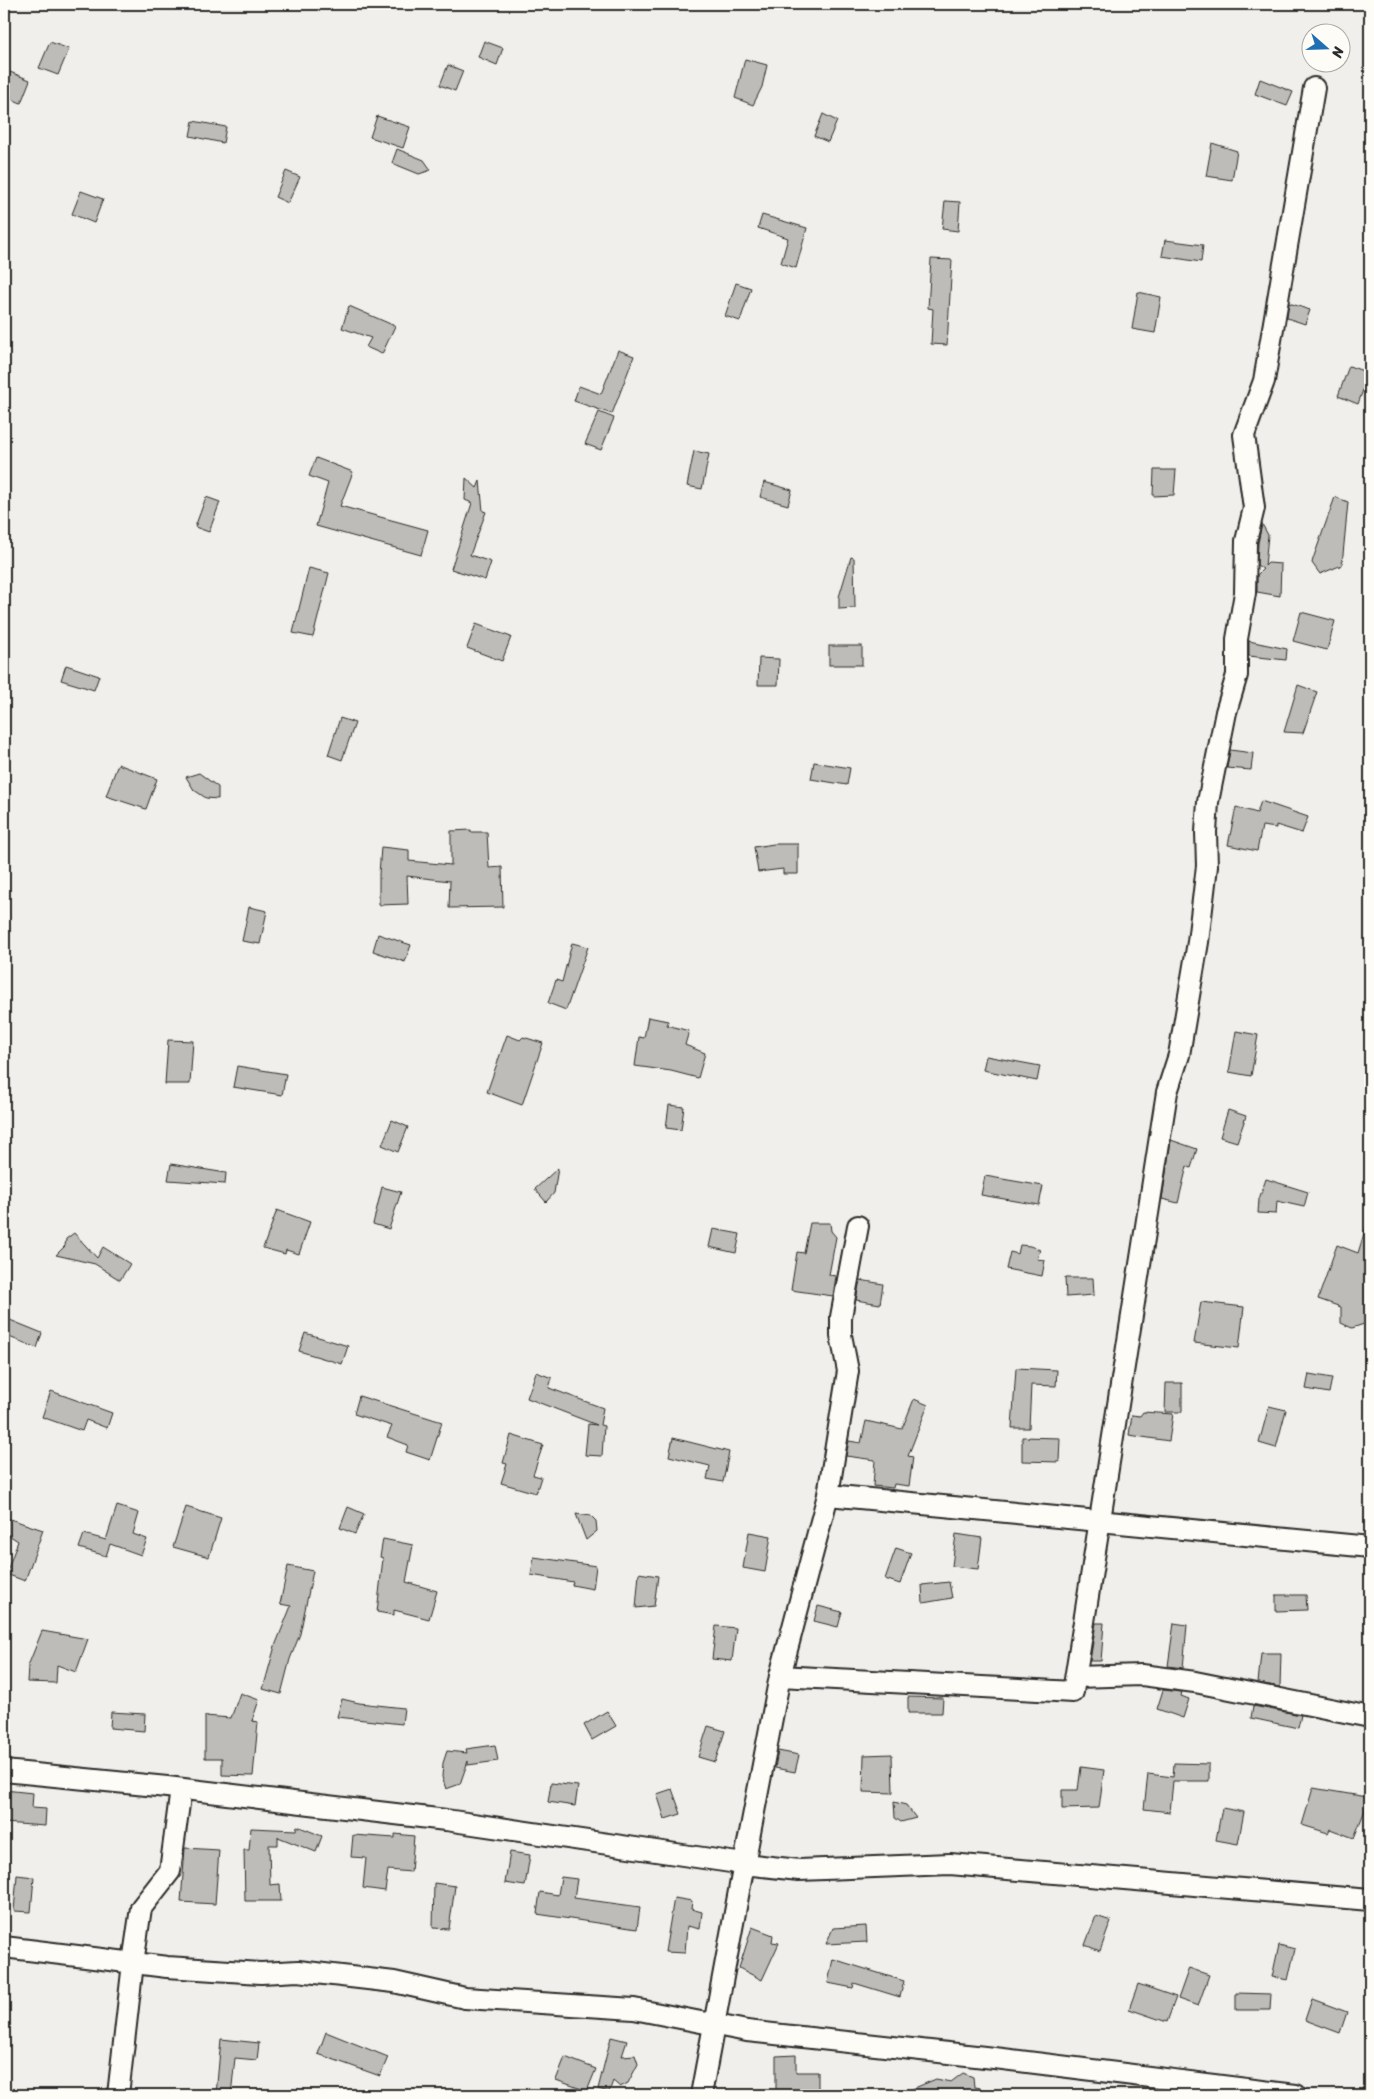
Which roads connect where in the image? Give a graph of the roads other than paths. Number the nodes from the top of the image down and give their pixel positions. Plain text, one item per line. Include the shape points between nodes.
1 (1314, 88) dead end
2 (858, 1226) dead end
3 (828, 1496) junction
4 (1100, 1521) junction
5 (1370, 1547) edge
6 (780, 1676) junction
7 (1076, 1677) junction
8 (1370, 1717) edge
9 (4, 1771) edge
10 (181, 1789) junction
11 (744, 1864) junction
12 (1370, 1900) edge
13 (4, 1947) edge
14 (133, 1963) junction
15 (714, 2024) junction
16 (118, 2095) edge
17 (701, 2095) edge
18 (1296, 2095) edge

1 - 4 street via 1264,381 1244,435 1254,508 1246,542 1245,593 1237,639 1238,675 1226,712 1208,802 1207,866 1198,942 1179,1055 1167,1092
2 - 3 street via 841,1317 848,1371
3 - 4 street
3 - 6 street
4 - 5 street
4 - 7 street
6 - 7 street via 1073,1692
6 - 11 street
7 - 8 street via 1142,1674
9 - 10 street
10 - 11 street via 446,1820
10 - 14 street via 170,1871 141,1908
11 - 12 street via 799,1870 950,1864
11 - 15 street
13 - 14 street
14 - 15 street via 261,1973 298,1971 394,1982 464,1998 634,2008
14 - 16 street
15 - 17 street
15 - 18 street via 747,2031 1003,2058

